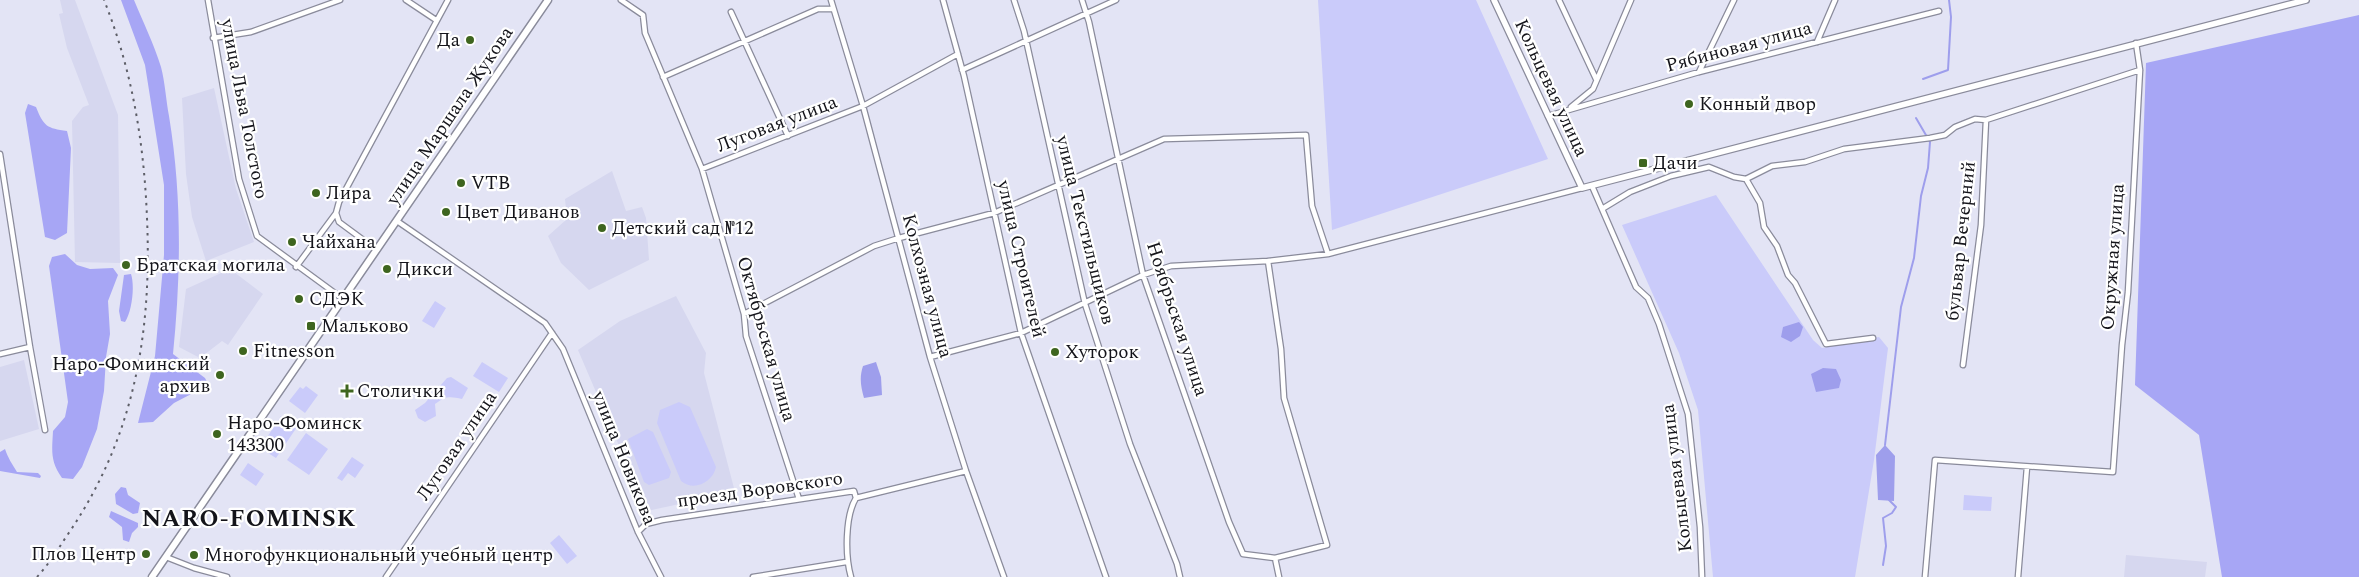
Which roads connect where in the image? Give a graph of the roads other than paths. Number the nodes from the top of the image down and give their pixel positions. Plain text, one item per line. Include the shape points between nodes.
1 (208, 0) edge
2 (340, 0) edge
3 (406, 0) edge
4 (448, 0) edge
5 (548, 0) edge
6 (621, 0) edge
7 (831, 0) edge
8 (944, 0) edge
9 (1014, 0) edge
10 (1082, 0) edge
11 (1116, 0) edge
12 (1494, 0) edge
13 (1559, 0) edge
14 (1630, 0) edge
15 (1734, 0) edge
16 (1835, 0) edge
17 (2306, 0) edge
18 (832, 9) junction
19 (1939, 10) dead end
20 (731, 12) dead end
21 (1087, 13) junction
22 (436, 20) junction
23 (213, 38) junction
24 (1026, 40) junction
25 (744, 41) junction
26 (1817, 42) junction
27 (2136, 44) junction
28 (958, 54) junction
29 (962, 70) junction
30 (2140, 70) junction
31 (1700, 72) junction
32 (664, 77) junction
33 (1596, 78) junction
34 (863, 106) junction
35 (1568, 110) junction
36 (1548, 116) junction
37 (1986, 120) junction
38 (788, 136) junction
39 (0, 154) edge
40 (1119, 160) junction
41 (1, 167) edge
42 (702, 169) junction
43 (1746, 179) junction
44 (1592, 186) junction
45 (1058, 187) junction
46 (1582, 188) junction
47 (1602, 209) junction
48 (336, 213) junction
49 (994, 213) junction
50 (397, 221) junction
51 (899, 238) junction
52 (377, 250) junction
53 (1328, 254) junction
54 (1268, 261) junction
55 (296, 267) junction
56 (1143, 275) junction
57 (343, 299) junction
58 (1085, 304) junction
59 (744, 314) junction
60 (552, 333) junction
61 (1021, 333) junction
62 (1873, 338) dead end
63 (30, 347) junction
64 (0, 354) edge
65 (930, 357) junction
66 (1963, 365) dead end
67 (45, 430) dead end
68 (2028, 467) junction
69 (966, 471) junction
70 (856, 498) junction
71 (799, 499) junction
72 (638, 532) junction
73 (166, 557) junction
74 (1275, 558) junction
75 (846, 562) junction
76 (152, 577) edge
77 (227, 577) edge
78 (386, 577) edge
79 (661, 577) edge
80 (753, 577) edge
81 (851, 577) edge
82 (1004, 577) edge
83 (1106, 577) edge
84 (1180, 577) edge
85 (1280, 577) edge
86 (1702, 577) edge
87 (1925, 577) edge
88 (2018, 577) edge

1 - 23 street, улица Льва Толстого
2 - 23 street via 251,32
3 - 22 street
4 - 22 street
5 - 50 main road, улица Маршала Жукова
6 - 32 street, Октябрьская улица via 643,15 645,33
7 - 18 street, Колхозная улица
8 - 28 street, улица Строителей
9 - 24 street, улица Текстильщиков
10 - 21 street, Ноябрьская улица
11 - 21 street
12 - 36 street, Кольцевая улица
13 - 33 street
14 - 33 street
15 - 31 street
16 - 26 street
17 - 27 street
18 - 25 street via 818,9
18 - 34 street, Колхозная улица
19 - 26 street, Рябиновая улица
20 - 25 street
21 - 24 street
21 - 40 street, Ноябрьская улица
22 - 48 street via 341,197
23 - 55 street, улица Льва Толстого via 239,179 250,219 257,236
24 - 29 street
24 - 45 street, улица Текстильщиков
25 - 32 street
25 - 38 street
26 - 31 street, Рябиновая улица
27 - 30 street, Окружная улица
27 - 44 street
28 - 29 street, улица Строителей
28 - 34 street, Луговая улица
29 - 49 street, улица Строителей
30 - 37 street
30 - 68 street, Окружная улица via 2128,292 2113,472
31 - 35 street, Рябиновая улица
32 - 42 street, Октябрьская улица
33 - 35 street via 1593,89
34 - 38 street, Луговая улица
34 - 51 street, Колхозная улица
35 - 36 street, Рябиновая улица
36 - 46 street, Кольцевая улица
37 - 43 street via 1975,120 1930,138 1844,149 1805,162 1772,166
37 - 66 street, бульвар Вечерний via 1981,225
38 - 42 street, Луговая улица
39 - 41 street
40 - 45 street
40 - 53 street via 1164,140 1306,135 1312,206
40 - 56 street, Ноябрьская улица
41 - 63 street
42 - 59 street, Октябрьская улица
43 - 47 street via 1709,167 1671,176 1630,192
43 - 62 street via 1760,203 1764,227 1777,246 1788,275 1826,344
44 - 46 street
44 - 47 street, Кольцевая улица
45 - 49 street
45 - 58 street, улица Текстильщиков
46 - 53 street
47 - 86 street, Кольцевая улица via 1636,287 1648,298 1659,324 1688,414
48 - 52 street via 339,222
48 - 55 street
49 - 51 street
49 - 61 street, улица Строителей
50 - 52 main road, улица Маршала Жукова
50 - 60 street, улица Новикова via 545,323
51 - 59 street via 874,246
51 - 65 street, Колхозная улица
52 - 57 main road, улица Маршала Жукова
53 - 54 street
54 - 56 street via 1171,266
54 - 74 street via 1281,348 1284,398 1328,545
55 - 57 street, улица Льва Толстого
56 - 58 street
56 - 74 street, Ноябрьская улица via 1225,512 1243,554
57 - 73 main road, улица Маршала Жукова
58 - 61 street
58 - 84 street, улица Текстильщиков via 1130,444
59 - 71 street, Октябрьская улица via 746,336
60 - 72 street, улица Новикова via 563,349
60 - 78 street, Луговая улица
61 - 65 street
61 - 83 street, улица Строителей
63 - 64 street
63 - 67 street
65 - 69 street, Колхозная улица
68 - 87 street via 1935,460
68 - 88 street
69 - 70 street
69 - 82 street, Колхозная улица
70 - 71 street, проезд Воровского via 854,491
70 - 75 street via 851,507
71 - 72 street, проезд Воровского via 662,520 646,524
72 - 79 street, улица Новикова
73 - 76 main road, улица Маршала Жукова
73 - 77 street
74 - 85 street
75 - 80 street
75 - 81 street

